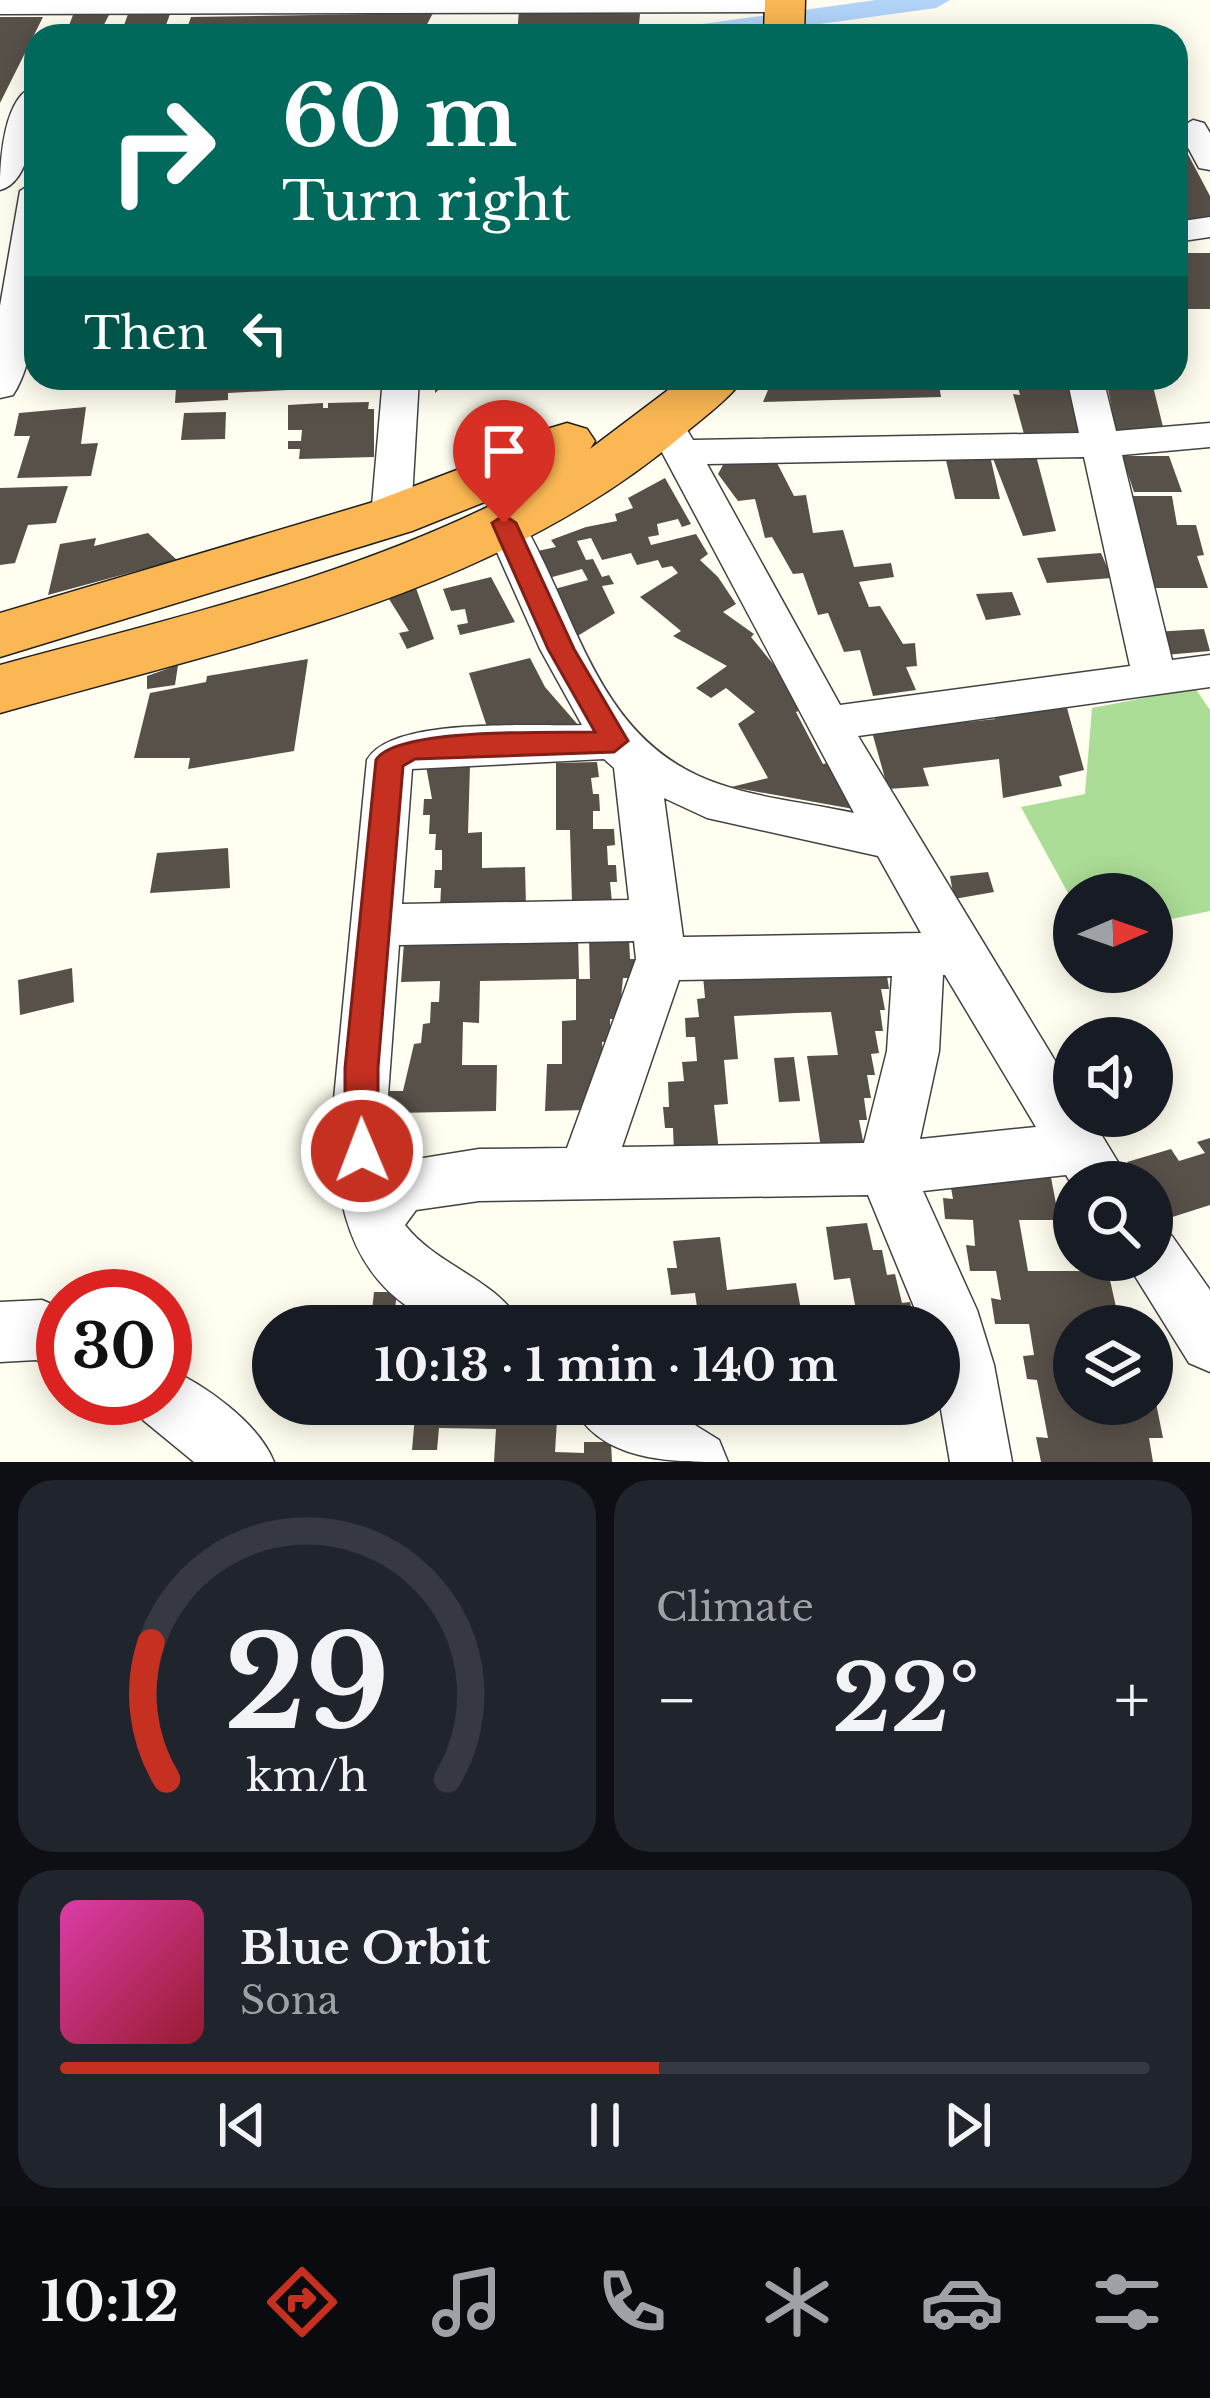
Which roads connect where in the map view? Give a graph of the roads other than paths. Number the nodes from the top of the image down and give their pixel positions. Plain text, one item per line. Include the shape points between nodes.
1 (334, 1) edge
2 (448, 1) edge
3 (75, 3) edge
4 (0, 6) edge
5 (801, 15) edge
6 (24, 124) edge
7 (1193, 130) edge
8 (1210, 161) edge
9 (0, 181) edge
10 (24, 278) edge
11 (11, 373) edge
12 (400, 390) edge
13 (703, 390) edge
14 (1087, 390) edge
15 (669, 419) edge
16 (1210, 435) edge
17 (1100, 445) junction
18 (391, 518) junction
19 (504, 523) junction
20 (0, 635) edge
21 (1210, 671) edge
22 (1155, 679) junction
23 (0, 689) edge
24 (829, 723) junction
25 (625, 751) junction
26 (892, 840) junction
27 (377, 925) junction
28 (660, 940) junction
29 (939, 954) junction
30 (1088, 1161) edge
31 (1053, 1166) edge
32 (885, 1169) junction
33 (586, 1171) junction
34 (375, 1225) junction
35 (1169, 1281) edge
36 (460, 1305) edge
37 (36, 1330) edge
38 (0, 1333) edge
39 (1210, 1342) edge
40 (192, 1420) edge
41 (637, 1425) edge
42 (243, 1462) edge
43 (697, 1462) edge
44 (981, 1462) edge

1 - 2 street
1 - 3 street
2 - 5 street
3 - 4 street
6 - 9 street
7 - 8 street
10 - 11 street
12 - 18 street
13 - 15 highway
14 - 17 street
15 - 17 street
15 - 18 highway via 632,402 537,460
15 - 19 highway via 621,460
15 - 24 street
16 - 17 street
17 - 22 street
18 - 20 highway
19 - 23 highway via 386,577
19 - 25 street via 561,649
21 - 22 street
22 - 24 street
24 - 26 street
25 - 26 street via 706,800
25 - 27 street via 398,752 385,775
25 - 28 street
26 - 29 street
27 - 28 street
27 - 34 street via 360,1109
28 - 29 street
28 - 33 street
29 - 30 street
29 - 32 street
31 - 32 street
32 - 33 street
32 - 44 street via 947,1310
33 - 34 street via 402,1186
34 - 36 street via 407,1269
35 - 39 street
37 - 38 street
40 - 42 street
41 - 43 street

